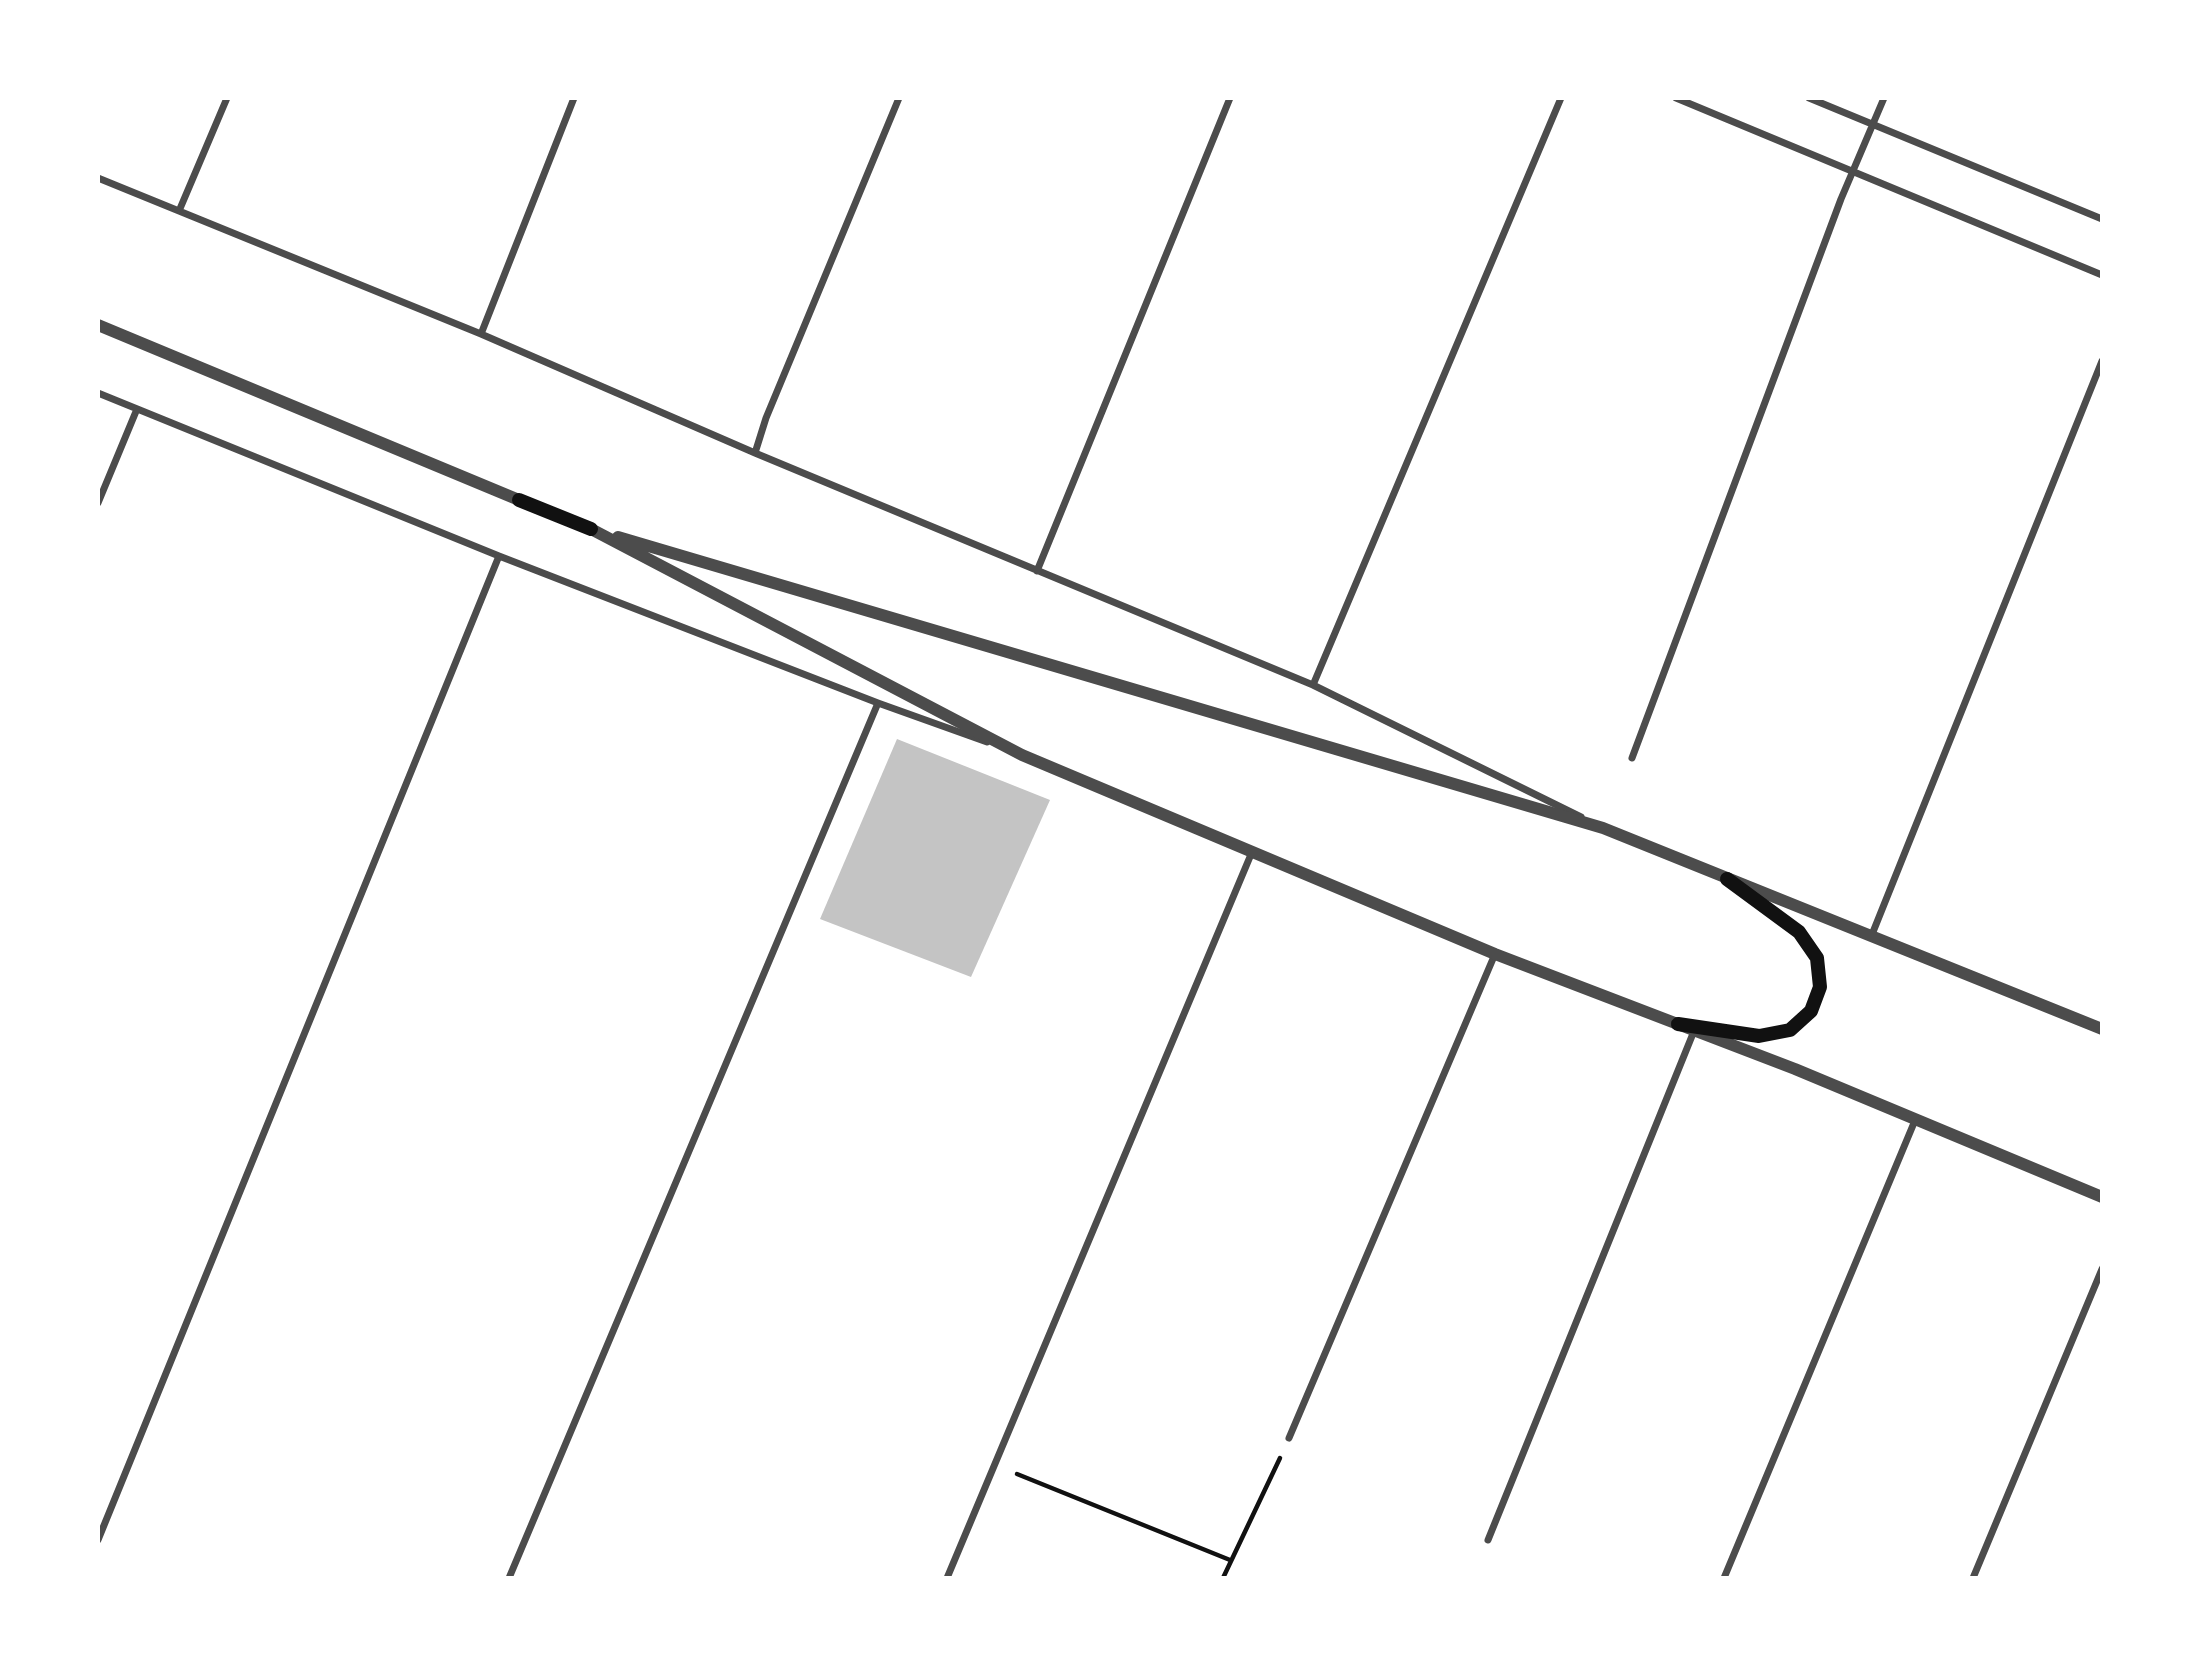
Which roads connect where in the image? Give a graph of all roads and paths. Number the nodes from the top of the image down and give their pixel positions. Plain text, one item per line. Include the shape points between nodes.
1 (227, 98) edge
2 (573, 98) edge
3 (899, 98) edge
4 (1230, 98) edge
5 (1561, 98) edge
6 (1676, 98) edge
7 (1809, 98) edge
8 (1884, 98) edge
9 (1873, 125) junction
10 (1853, 172) junction
11 (98, 178) edge
12 (179, 211) junction
13 (2102, 219) edge
14 (2102, 275) edge
15 (98, 325) edge
16 (481, 334) junction
17 (2102, 361) edge
18 (98, 393) edge
19 (137, 409) junction
20 (755, 453) junction
21 (519, 500) joint
22 (98, 503) edge
23 (591, 529) junction
24 (499, 556) junction
25 (1037, 571) junction
26 (1313, 685) junction
27 (877, 703) junction
28 (1022, 755) junction
29 (1632, 758) dead end
30 (1604, 828) junction
31 (1252, 852) junction
32 (1727, 879) junction
33 (1871, 937) junction
34 (1495, 954) junction
35 (1678, 1024) junction
36 (2102, 1029) edge
37 (1694, 1031) junction
38 (1916, 1118) junction
39 (2102, 1197) edge
40 (2102, 1269) edge
41 (1289, 1438) joint
42 (995, 1465) junction
43 (98, 1540) edge
44 (1488, 1540) dead end
45 (1230, 1560) junction
46 (509, 1578) edge
47 (947, 1578) edge
48 (1223, 1578) edge
49 (1724, 1578) edge
50 (1973, 1578) edge

1 - 12 street
2 - 16 street
3 - 20 street
4 - 25 street
5 - 26 street
6 - 10 street
7 - 9 street
8 - 9 street
9 - 10 street
9 - 13 street
10 - 14 street
10 - 29 street
11 - 12 street
12 - 16 street
15 - 21 street
16 - 20 street
17 - 33 street
18 - 19 street
19 - 22 street
19 - 24 street
20 - 25 street
21 - 23 main road
23 - 28 street
23 - 30 street
24 - 27 street
24 - 43 street
25 - 26 street
26 - 30 street
27 - 28 street
27 - 46 street
28 - 31 street
30 - 32 street
31 - 34 street
31 - 42 street
32 - 33 street
32 - 35 main road via 1800,932 1817,958 1820,987 1811,1011 1790,1030 1759,1037
33 - 36 street
34 - 35 street
34 - 41 street
35 - 37 street
37 - 38 street
37 - 44 street
38 - 39 street
38 - 49 street
40 - 50 street
41 - 45 path
42 - 45 path
42 - 47 street
45 - 48 path

